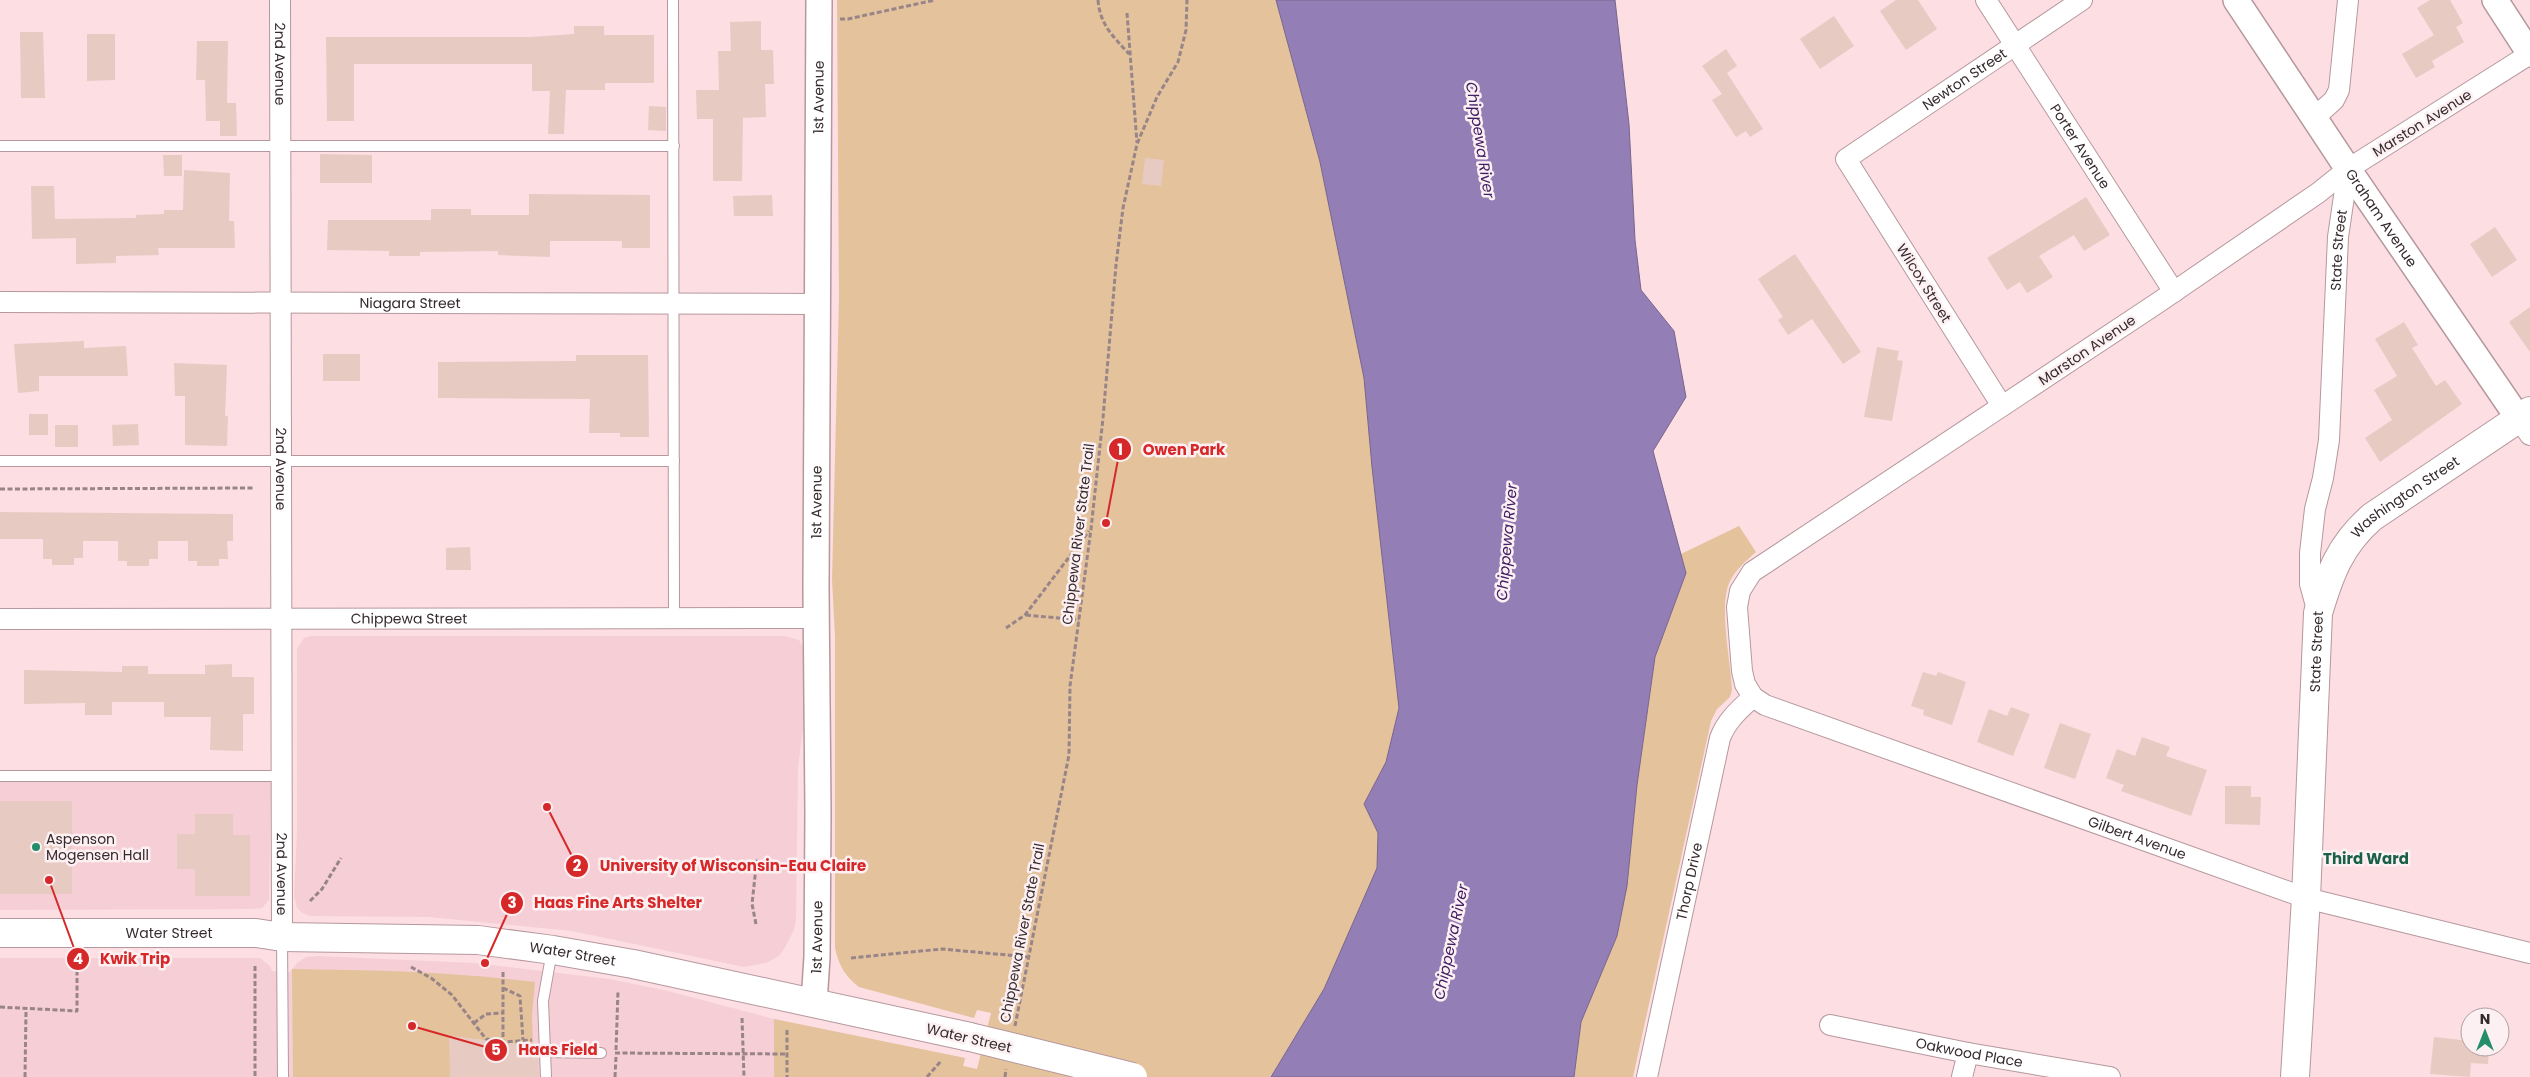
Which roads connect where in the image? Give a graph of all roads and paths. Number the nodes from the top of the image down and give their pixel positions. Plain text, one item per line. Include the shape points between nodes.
1 (280, 0) edge
2 (673, 0) edge
3 (820, 0) edge
4 (935, 0) edge
5 (1098, 0) edge
6 (1187, 0) edge
7 (1986, 0) edge
8 (2082, 0) edge
9 (2236, 0) edge
10 (2348, 0) edge
11 (2495, 0) edge
12 (1127, 13) dead end
13 (837, 19) dead end
14 (2015, 45) junction
15 (1129, 54) junction
16 (2530, 54) edge
17 (2314, 118) junction
18 (1137, 144) junction
19 (280, 145) junction
20 (0, 146) edge
21 (674, 146) junction
22 (1846, 159) joint
23 (2348, 169) junction
24 (2174, 292) junction
25 (0, 302) edge
26 (280, 302) junction
27 (675, 303) junction
28 (820, 304) junction
29 (2002, 406) junction
30 (2526, 422) edge
31 (281, 460) junction
32 (0, 461) edge
33 (674, 461) junction
34 (254, 488) dead end
35 (0, 489) edge
36 (1091, 529) junction
37 (2318, 612) junction
38 (1025, 615) junction
39 (674, 618) junction
40 (817, 618) junction
41 (0, 620) edge
42 (282, 620) junction
43 (1079, 620) junction
44 (1006, 628) dead end
45 (1753, 697) junction
46 (0, 776) edge
47 (282, 776) junction
48 (340, 858) dead end
49 (757, 858) dead end
50 (2306, 898) junction
51 (310, 902) dead end
52 (756, 924) dead end
53 (0, 933) edge
54 (282, 937) junction
55 (552, 950) junction
56 (2530, 953) edge
57 (1029, 957) junction
58 (851, 958) dead end
59 (254, 966) dead end
60 (77, 967) dead end
61 (411, 967) dead end
62 (502, 972) dead end
63 (502, 988) junction
64 (618, 991) dead end
65 (814, 1003) junction
66 (0, 1007) edge
67 (26, 1010) junction
68 (502, 1013) junction
69 (742, 1018) dead end
70 (474, 1023) junction
71 (1830, 1025) dead end
72 (787, 1030) dead end
73 (1014, 1031) dead end
74 (523, 1040) junction
75 (544, 1040) junction
76 (502, 1042) junction
77 (546, 1052) junction
78 (601, 1053) joint
79 (616, 1053) junction
80 (1968, 1053) junction
81 (743, 1054) junction
82 (787, 1054) junction
83 (941, 1061) dead end
84 (1006, 1068) dead end
85 (26, 1077) edge
86 (255, 1077) edge
87 (283, 1077) edge
88 (546, 1077) edge
89 (615, 1077) edge
90 (744, 1077) edge
91 (787, 1077) edge
92 (927, 1077) edge
93 (1005, 1077) edge
94 (1133, 1077) edge
95 (1647, 1077) edge
96 (1962, 1077) edge
97 (2110, 1077) edge
98 (2295, 1077) edge

1 - 19 street, 2nd Avenue
2 - 21 lane
3 - 28 street, 1st Avenue
4 - 13 path
5 - 15 path via 1099,16
6 - 18 path, Chippewa River State Trail via 1186,30 1178,62
7 - 14 street, Porter Avenue
8 - 14 street, Newton Street
9 - 17 street, Graham Avenue
10 - 17 street via 2339,90 2334,100
11 - 16 street
12 - 15 path
14 - 22 street, Newton Street
14 - 24 street, Porter Avenue
15 - 18 path
16 - 23 street, Marston Avenue
17 - 23 street, Graham Avenue
18 - 36 path, Chippewa River State Trail via 1123,208 1116,265
19 - 20 lane
19 - 21 lane
19 - 26 street, 2nd Avenue
21 - 27 lane
22 - 29 street, Wilcox Street
23 - 24 street, Marston Avenue
23 - 30 street, Graham Avenue
23 - 37 street, State Street via 2338,237 2329,440 2314,509 2311,543 2310,584
24 - 29 street, Marston Avenue
25 - 26 street, Niagara Street
26 - 27 street, Niagara Street
26 - 31 street, 2nd Avenue
27 - 28 street, Niagara Street
27 - 33 lane
28 - 40 street, 1st Avenue
29 - 45 street, Marston Avenue via 1752,572 1740,591 1737,607 1742,671
30 - 37 main road, Washington Street via 2372,517 2356,531 2342,549 2328,578
31 - 32 lane
31 - 33 lane
31 - 42 street, 2nd Avenue
33 - 39 lane
34 - 35 path
36 - 38 path
36 - 43 path, Chippewa River State Trail
37 - 50 main road, State Street
38 - 43 path
38 - 44 path
39 - 40 street, Chippewa Street
39 - 42 street, Chippewa Street
40 - 65 street, 1st Avenue via 817,957
41 - 42 street, Chippewa Street
42 - 47 street, 2nd Avenue
43 - 57 path, Chippewa River State Trail via 1070,686 1069,755
45 - 50 street, Gilbert Avenue via 1765,705
45 - 95 street, Thorp Drive via 1725,726 1720,738
46 - 47 lane
47 - 54 street, 2nd Avenue
48 - 51 path via 322,889
49 - 52 path via 752,904
50 - 56 street, Gilbert Avenue
50 - 98 main road, State Street
53 - 54 main road, Water Street via 256,933
54 - 55 main road, Water Street via 478,940
54 - 87 lane
55 - 65 main road, Water Street
55 - 75 lane via 542,1001
57 - 58 path via 942,949
57 - 73 path, Chippewa River State Trail
59 - 86 path
60 - 67 path via 77,1011
61 - 70 path via 443,987
62 - 63 path
63 - 68 path
63 - 74 path via 520,996
64 - 79 path
65 - 94 main road, Water Street, bridge
66 - 67 path
67 - 85 path
68 - 70 path via 486,1014
68 - 76 path
69 - 81 path
70 - 76 path via 486,1039
71 - 80 street, Oakwood Place
72 - 82 path
74 - 75 path
74 - 76 path
75 - 77 lane
77 - 78 lane
77 - 88 lane
78 - 79 path
79 - 81 path
79 - 89 path
80 - 96 street
80 - 97 street, Oakwood Place
81 - 82 path
81 - 90 path
82 - 91 path
83 - 92 path
84 - 93 path

